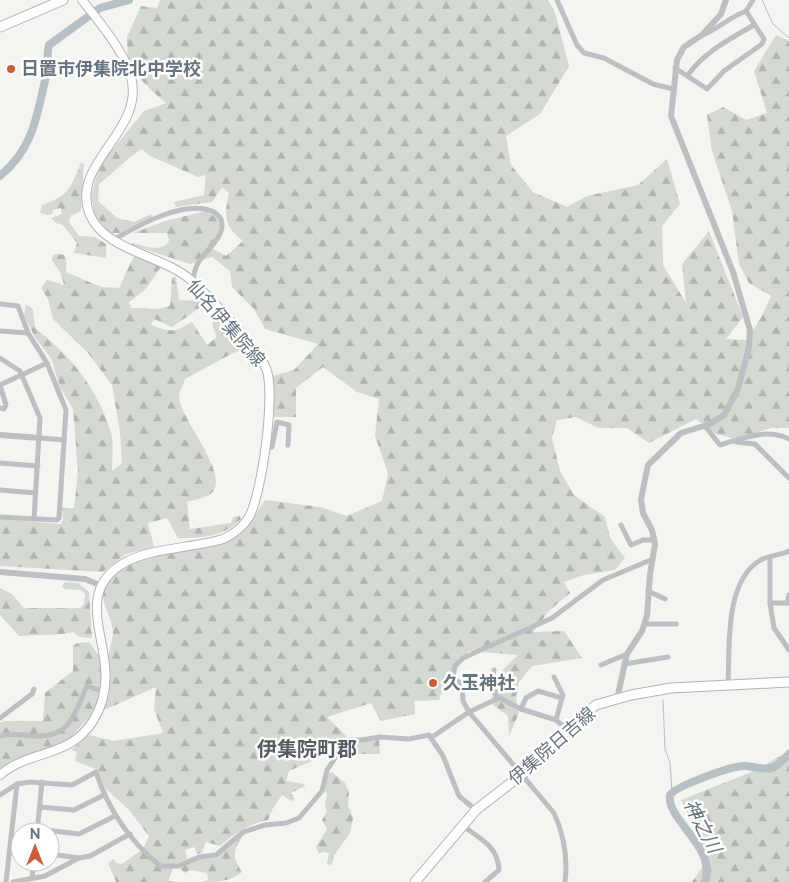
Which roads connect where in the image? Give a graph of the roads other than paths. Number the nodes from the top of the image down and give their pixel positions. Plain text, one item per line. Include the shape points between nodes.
1 (63, 0) edge
2 (82, 0) edge
3 (557, 0) edge
4 (726, 0) edge
5 (753, 0) edge
6 (746, 12) junction
7 (754, 25) junction
8 (0, 27) edge
9 (702, 35) junction
10 (675, 67) junction
11 (688, 75) junction
12 (673, 89) junction
13 (113, 240) junction
14 (192, 281) junction
15 (0, 304) edge
16 (0, 331) edge
17 (28, 334) junction
18 (0, 358) edge
19 (47, 363) junction
20 (22, 374) junction
21 (0, 385) edge
22 (0, 408) edge
23 (705, 426) junction
24 (0, 435) edge
25 (40, 438) junction
26 (789, 439) edge
27 (64, 440) junction
28 (732, 442) junction
29 (288, 445) dead end
30 (264, 449) junction
31 (0, 464) edge
32 (38, 466) junction
33 (789, 478) edge
34 (0, 490) edge
35 (36, 493) junction
36 (0, 516) edge
37 (34, 519) junction
38 (621, 525) dead end
39 (654, 540) junction
40 (789, 552) edge
41 (770, 558) junction
42 (653, 559) junction
43 (0, 572) edge
44 (102, 586) junction
45 (648, 591) junction
46 (789, 594) edge
47 (665, 599) dead end
48 (770, 603) junction
49 (788, 603) edge
50 (645, 624) junction
51 (676, 624) dead end
52 (786, 638) edge
53 (789, 650) edge
54 (627, 654) junction
55 (668, 657) dead end
56 (624, 664) junction
57 (601, 665) dead end
58 (494, 670) dead end
59 (554, 677) dead end
60 (789, 682) edge
61 (728, 684) junction
62 (34, 689) dead end
63 (104, 692) junction
64 (498, 698) junction
65 (562, 698) junction
66 (617, 699) junction
67 (521, 709) junction
68 (470, 712) junction
69 (1, 717) edge
70 (556, 720) junction
71 (568, 730) junction
72 (0, 736) edge
73 (432, 737) junction
74 (0, 775) edge
75 (521, 776) junction
76 (42, 782) junction
77 (17, 784) junction
78 (0, 795) edge
79 (104, 795) junction
80 (40, 806) junction
81 (476, 810) junction
82 (115, 816) junction
83 (38, 822) edge
84 (462, 824) junction
85 (60, 833) edge
86 (130, 834) junction
87 (60, 855) edge
88 (80, 858) junction
89 (33, 872) edge
90 (44, 876) junction
91 (32, 878) junction
92 (6, 882) edge
93 (12, 882) edge
94 (48, 882) edge
95 (414, 882) edge
96 (485, 882) edge
97 (565, 882) edge

1 - 8 main road
2 - 13 main road, 仙名伊集院線 via 122,57 132,85 128,115 96,166 87,190 87,205 93,221
3 - 12 street via 577,45 584,52 604,58 652,84
4 - 9 street via 721,14
5 - 6 street
6 - 7 street
6 - 9 street
7 - 11 street via 708,54
7 - 11 street via 764,39 762,44 724,71 707,89
9 - 10 street via 684,47
10 - 11 street
10 - 12 street
12 - 23 street via 671,116 733,272 750,330 749,347 730,408
13 - 14 main road, 仙名伊集院線 via 170,265
13 - 14 street via 170,213 187,209 209,210 218,214 221,229 197,266
14 - 30 main road, 仙名伊集院線 via 252,348 266,369 271,398
15 - 17 street via 18,306
16 - 17 street
17 - 19 street
18 - 20 street
19 - 20 street
19 - 27 street via 66,410
20 - 21 street
20 - 25 street via 39,411
21 - 22 street via 6,405 4,409
23 - 28 street via 720,445
23 - 39 street via 682,433 648,465 641,499
24 - 25 street
25 - 27 street
25 - 32 street
26 - 28 street via 777,433 765,433
27 - 37 street via 59,518
28 - 33 street via 755,444
29 - 30 street via 289,425 277,422 272,447
30 - 44 main road, 仙名伊集院線 via 255,502 249,516 236,531 215,541 130,560 113,572
31 - 32 street
32 - 35 street
34 - 35 street
35 - 37 street
36 - 37 street
38 - 39 street via 631,545
39 - 42 street
40 - 41 street
41 - 48 street
41 - 61 street via 760,560 746,572 732,607 727,648 730,665
42 - 45 street
42 - 68 street via 603,580 552,618 462,658 455,666 453,676 462,686 463,701
43 - 44 street via 85,579
44 - 63 main road, 仙名伊集院線 via 96,614 105,663
45 - 47 street
45 - 50 street
46 - 49 street
48 - 49 street
48 - 52 street via 774,628
50 - 51 street
50 - 54 street
52 - 53 street
54 - 56 street
54 - 57 street
55 - 56 street
56 - 66 street
58 - 64 street via 492,691
59 - 65 street
60 - 61 main road, 伊集院日吉線
61 - 66 main road, 伊集院日吉線 via 670,688
62 - 69 street via 32,694
63 - 72 street via 87,686 74,718 57,733
63 - 74 main road, 仙名伊集院線 via 94,720 80,736 57,751 12,766
64 - 67 street
64 - 68 street
65 - 67 street via 538,691 526,698
65 - 70 street
66 - 71 main road, 伊集院日吉線 via 596,706
67 - 70 street
68 - 73 street
68 - 75 street
70 - 71 street
71 - 75 main road, 伊集院日吉線
73 - 81 street via 443,756 454,789
73 - 86 street via 380,737 349,742 327,770 322,791 304,814 286,823 243,832 216,855 162,867 145,854
75 - 81 main road, 伊集院日吉線
75 - 97 street via 554,813 559,824 567,861
76 - 77 street
76 - 79 street via 72,785 96,772
76 - 80 street
77 - 78 street
77 - 92 street
79 - 80 street via 74,810
79 - 82 street
80 - 83 street
81 - 84 main road, 伊集院日吉線
82 - 85 street via 79,834
82 - 86 street
84 - 95 main road, 伊集院日吉線
84 - 96 street via 498,857 499,870
86 - 88 street via 90,856
87 - 88 street
88 - 90 street
89 - 91 street
90 - 91 street
90 - 94 street
91 - 93 street

